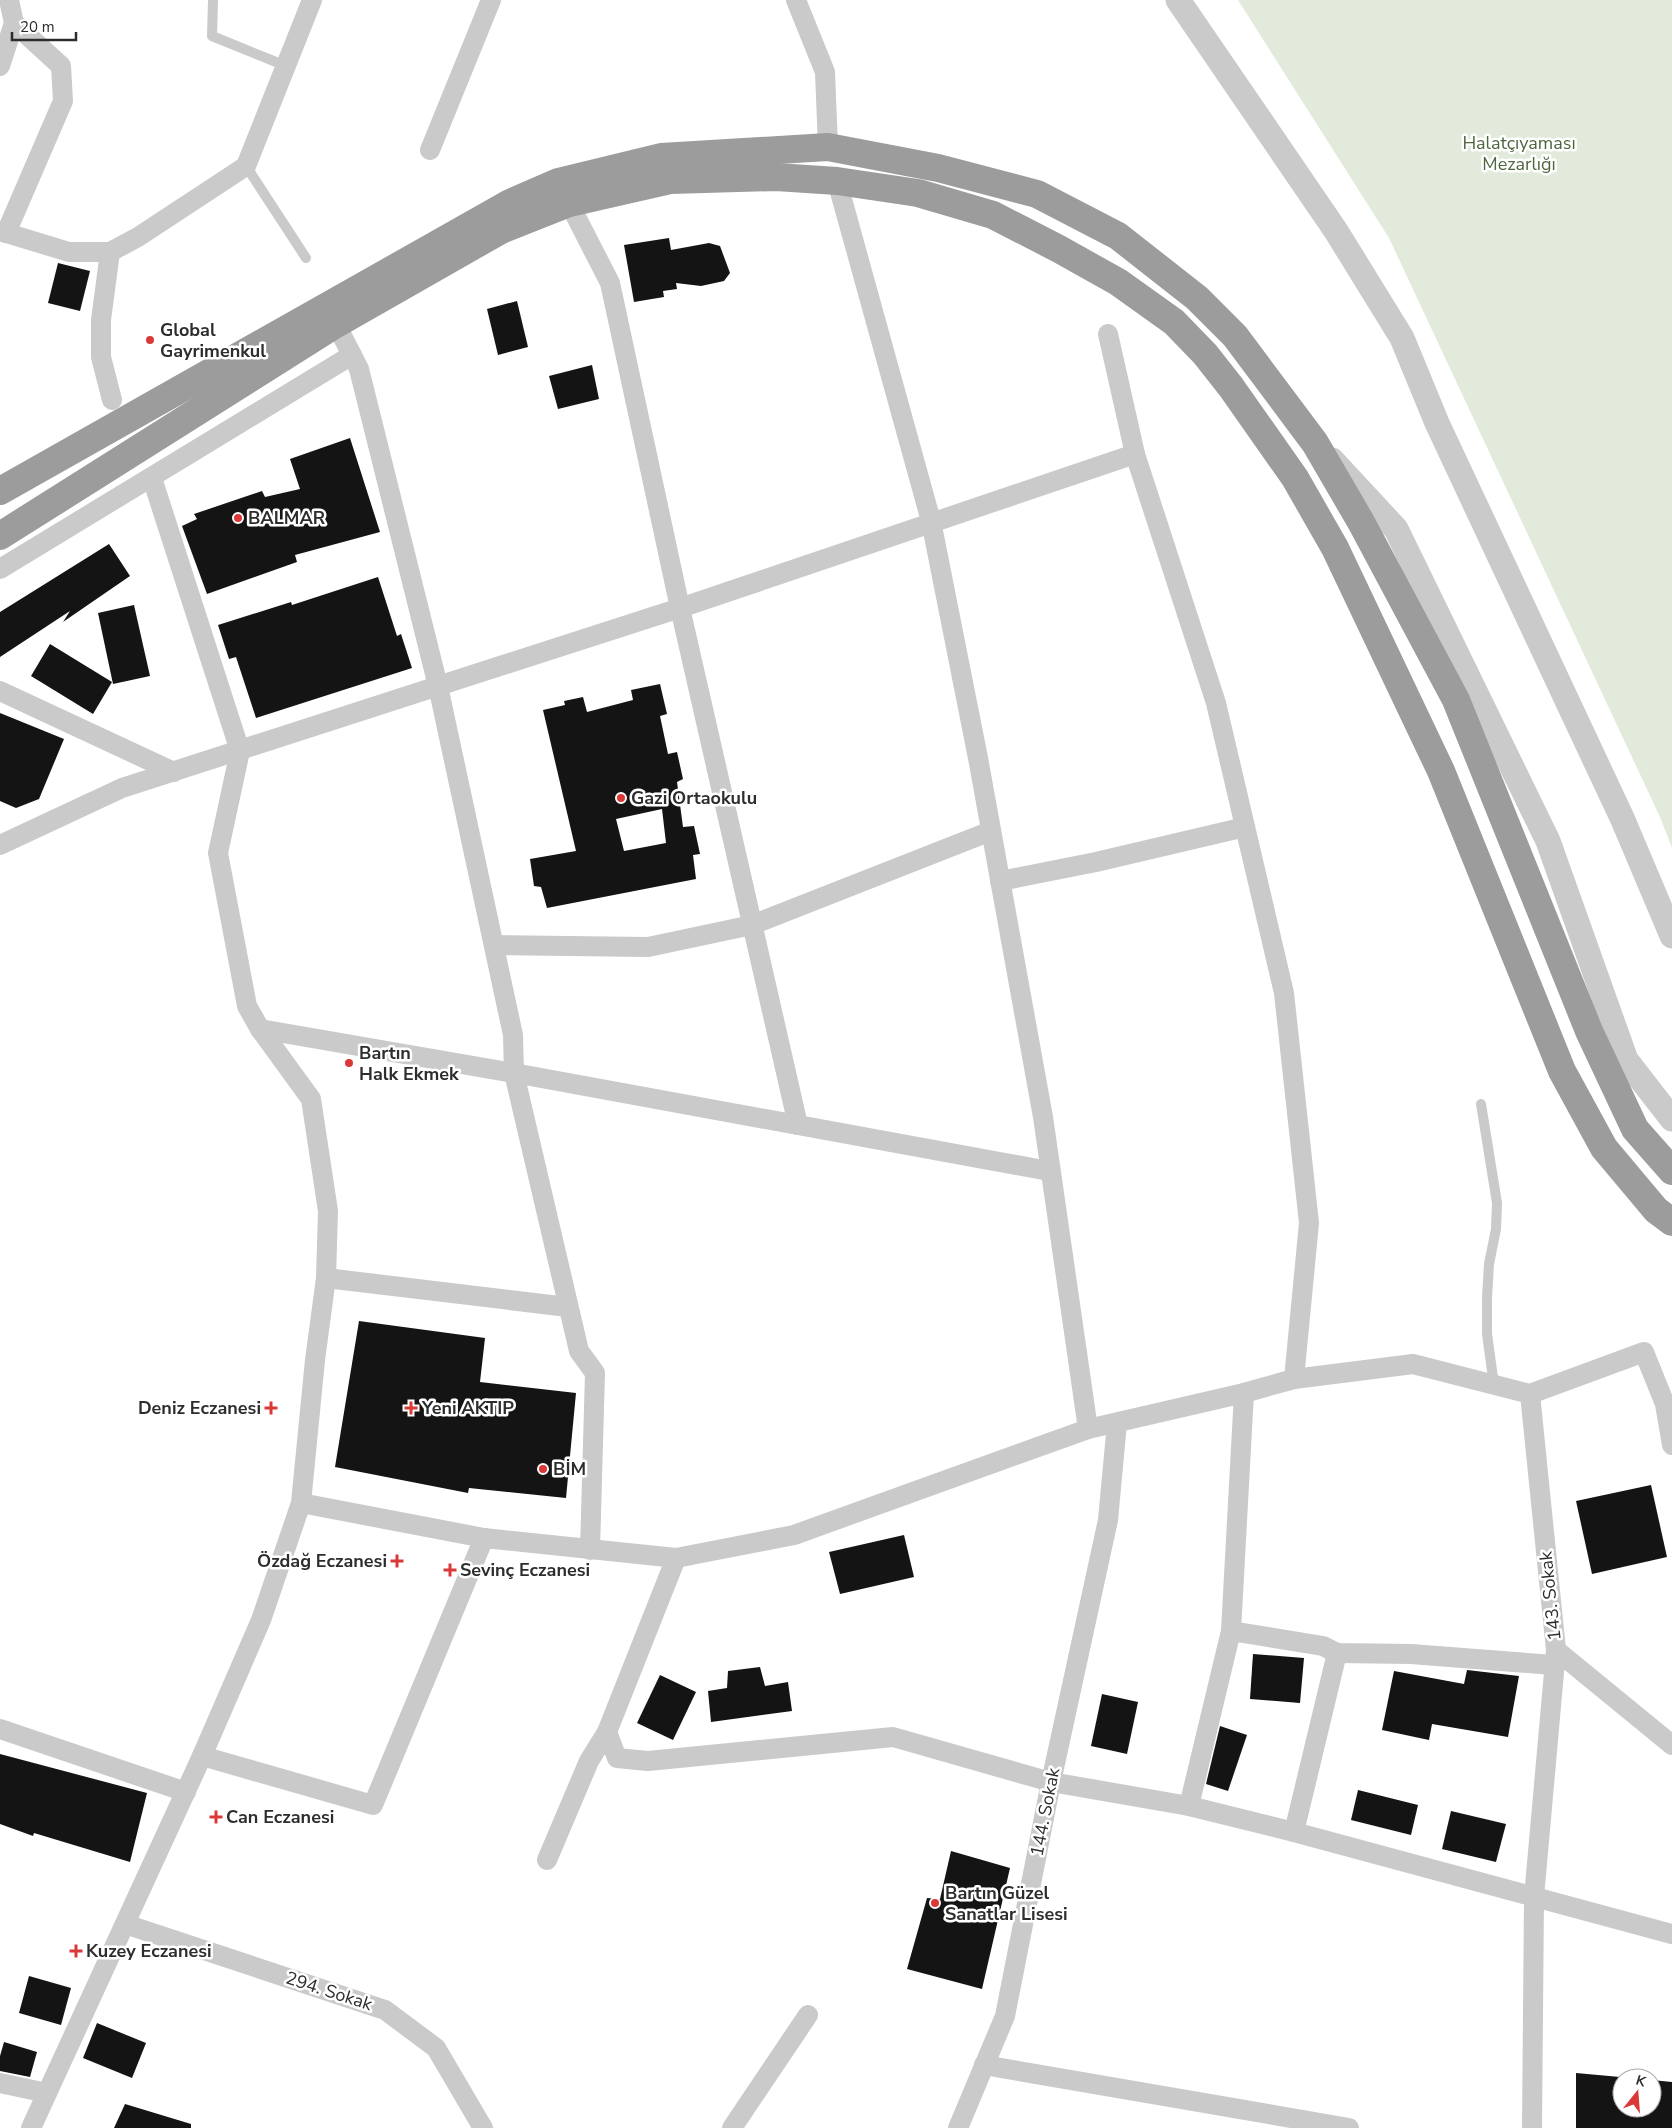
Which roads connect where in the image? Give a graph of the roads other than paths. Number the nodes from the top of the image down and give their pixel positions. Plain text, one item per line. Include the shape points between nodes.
1 (9, 0) edge
2 (213, 0) edge
3 (312, 0) edge
4 (492, 0) edge
5 (796, 0) edge
6 (1178, 0) edge
7 (14, 22) junction
8 (0, 66) edge
9 (286, 66) junction
10 (828, 148) junction
11 (430, 150) dead end
12 (246, 166) junction
13 (837, 181) junction
14 (569, 204) junction
15 (3, 232) edge
16 (110, 252) junction
17 (306, 258) dead end
18 (336, 324) junction
19 (1108, 334) dead end
20 (352, 355) junction
21 (112, 400) dead end
22 (1309, 435) junction
23 (1135, 454) junction
24 (152, 478) junction
25 (0, 491) edge
26 (931, 522) junction
27 (0, 536) edge
28 (0, 569) edge
29 (680, 608) junction
30 (438, 686) junction
31 (0, 691) edge
32 (240, 751) junction
33 (174, 772) junction
34 (1245, 827) junction
35 (991, 831) junction
36 (0, 845) edge
37 (1000, 881) junction
38 (752, 925) junction
39 (1672, 936) edge
40 (494, 945) junction
41 (260, 1029) junction
42 (514, 1073) junction
43 (1481, 1104) dead end
44 (1672, 1119) edge
45 (798, 1125) junction
46 (1050, 1171) junction
47 (1672, 1171) edge
48 (1672, 1222) edge
49 (326, 1278) junction
50 (568, 1307) junction
51 (1294, 1379) junction
52 (1494, 1385) junction
53 (1244, 1393) junction
54 (1530, 1394) junction
55 (1118, 1423) junction
56 (1088, 1430) junction
57 (1672, 1445) edge
58 (301, 1503) junction
59 (484, 1538) junction
60 (590, 1550) junction
61 (676, 1558) junction
62 (1231, 1631) junction
63 (1337, 1653) junction
64 (1555, 1658) junction
65 (0, 1730) edge
66 (607, 1732) junction
67 (1672, 1745) edge
68 (202, 1756) junction
69 (1051, 1782) junction
70 (186, 1792) junction
71 (1189, 1806) junction
72 (1294, 1832) junction
73 (547, 1860) dead end
74 (1534, 1897) junction
75 (125, 1924) junction
76 (1672, 1934) edge
77 (808, 2015) dead end
78 (984, 2065) junction
79 (0, 2083) edge
80 (47, 2093) junction
81 (31, 2128) edge
82 (483, 2128) edge
83 (732, 2128) edge
84 (958, 2128) edge
85 (1348, 2128) edge
86 (1532, 2128) edge

1 - 7 street
2 - 9 lane via 212,36
3 - 9 street
4 - 11 street
5 - 10 street via 826,72
6 - 39 street via 1336,231 1402,338 1437,423 1623,820
7 - 8 street
7 - 15 street via 61,66 63,101
9 - 12 street
10 - 22 highway via 938,168 1037,194 1118,236 1197,298 1235,336
10 - 25 highway via 661,157 558,182 510,202
12 - 16 street
12 - 17 lane
13 - 14 highway via 776,177 670,180
13 - 26 street
13 - 48 highway via 918,193 993,215 1118,282 1174,322 1205,354 1295,478 1335,548 1441,771 1562,1071 1604,1148 1656,1210
14 - 18 highway via 501,230
14 - 29 street via 610,283
15 - 16 street via 69,252
16 - 21 street via 101,320 101,357
18 - 20 street
18 - 27 highway
19 - 23 street
20 - 24 street
20 - 30 street via 359,369
22 - 44 street via 1396,529 1548,841 1626,1060
22 - 47 highway via 1361,522 1456,700 1589,1032 1635,1129
23 - 26 street
23 - 34 street via 1216,703
24 - 28 street
24 - 32 street
26 - 29 street
26 - 35 street
29 - 30 street
29 - 38 street
30 - 32 street
30 - 40 street
31 - 33 street
32 - 33 street
32 - 41 street via 218,852 247,1006
33 - 36 street via 122,788
34 - 37 street
34 - 51 street via 1284,993 1308,1224
35 - 37 street
35 - 38 street
37 - 46 street
38 - 40 street via 648,947
38 - 45 street
40 - 42 street via 513,1035
41 - 42 street
41 - 49 street via 311,1099 328,1212
42 - 45 street
42 - 50 street
43 - 52 lane via 1497,1204 1487,1298 1487,1334
45 - 46 street
46 - 56 street
49 - 50 street
49 - 58 street
50 - 60 street via 578,1351 595,1373
51 - 52 street via 1413,1364
51 - 53 street
52 - 54 street
53 - 55 street
53 - 62 street
54 - 57 street via 1644,1352 1665,1404
54 - 64 street, 143. Sokak
55 - 56 street
55 - 69 street, 144. Sokak via 1108,1520
56 - 61 street via 794,1535
58 - 59 street
58 - 68 street via 262,1620
59 - 60 street
59 - 68 street via 374,1805
60 - 61 street
61 - 66 street
62 - 63 street via 1323,1646
62 - 71 street
63 - 64 street
63 - 72 street
64 - 67 street, 143. Sokak
64 - 74 street
65 - 70 street
66 - 69 street via 617,1758 648,1761 893,1737
66 - 73 street via 589,1761
68 - 70 street
69 - 71 street
69 - 78 street, 144. Sokak via 1005,2016
70 - 75 street
71 - 72 street
72 - 74 street
74 - 76 street
74 - 86 street
75 - 80 street
75 - 82 street, 294. Sokak via 385,2010 436,2048
77 - 83 street
78 - 84 street, 144. Sokak
78 - 85 street
79 - 80 street
80 - 81 street

